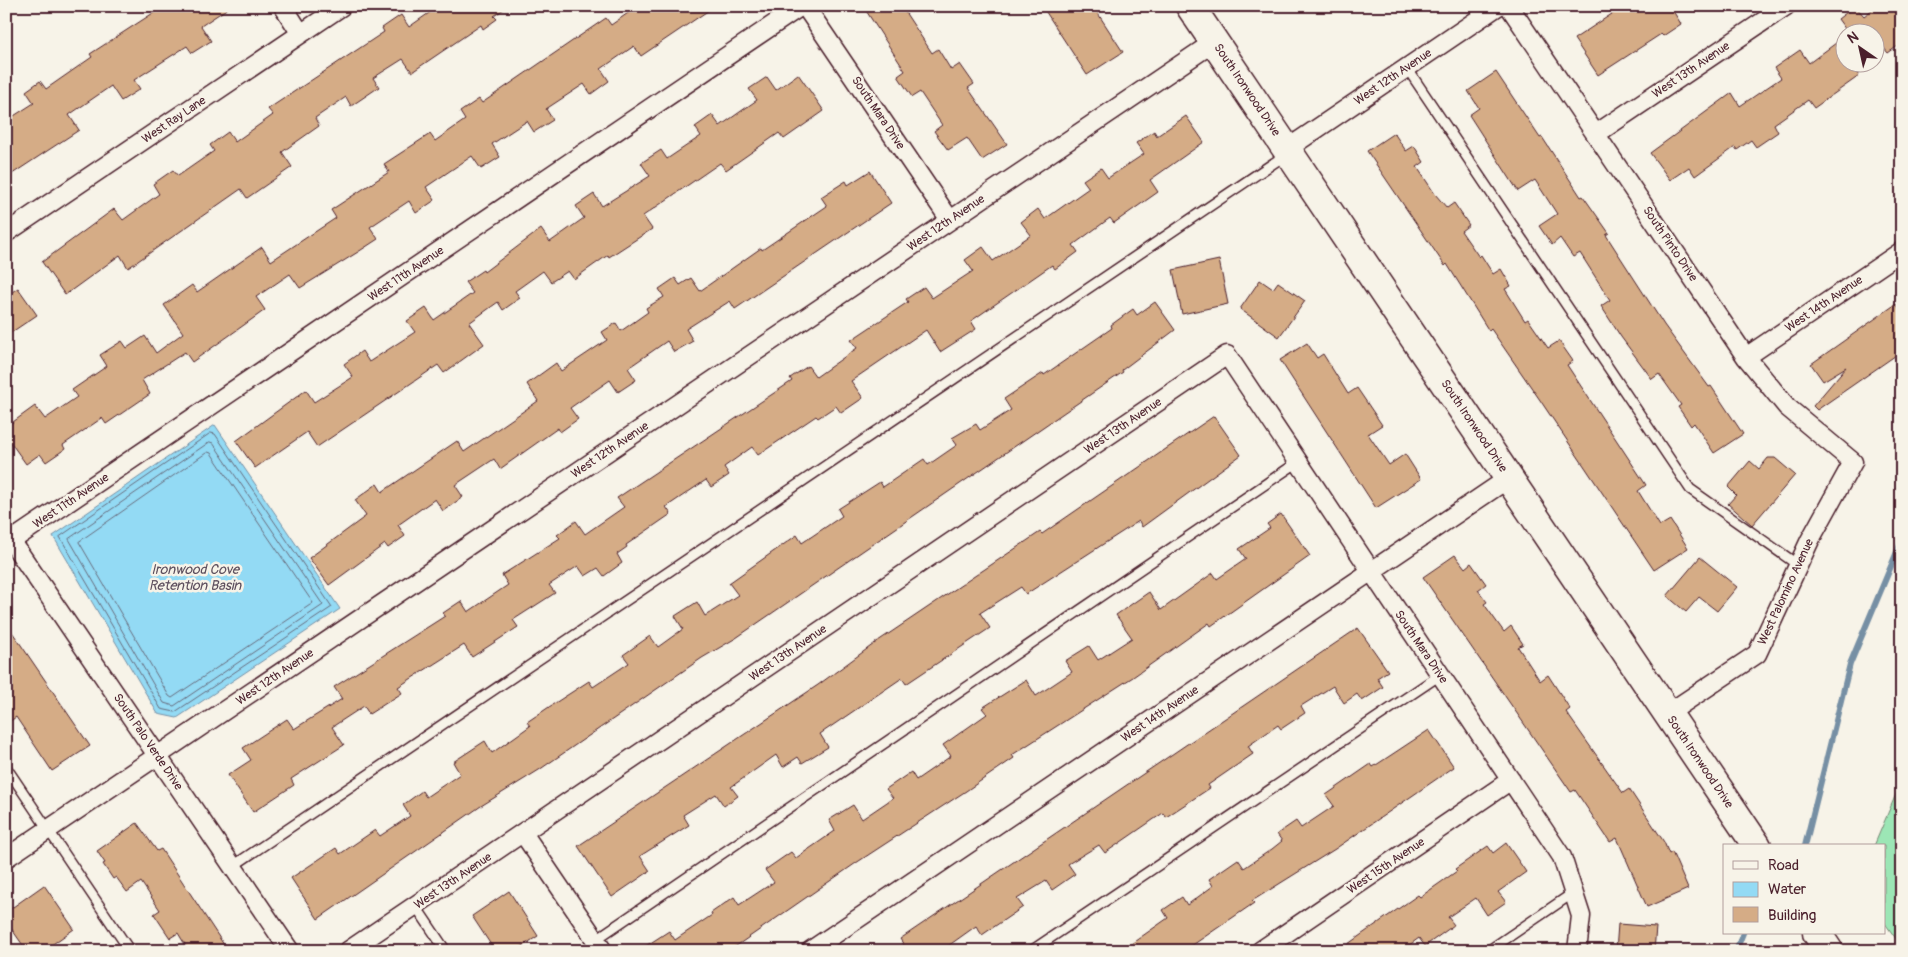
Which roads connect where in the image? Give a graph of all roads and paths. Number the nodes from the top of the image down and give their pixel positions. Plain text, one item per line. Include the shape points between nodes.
1 (282, 6) edge
2 (342, 6) edge
3 (801, 6) edge
4 (805, 6) edge
5 (1190, 6) edge
6 (1498, 6) edge
7 (1509, 6) edge
8 (1786, 6) edge
9 (301, 34) junction
10 (1214, 42) junction
11 (1406, 68) junction
12 (1596, 134) junction
13 (1288, 151) junction
14 (950, 220) junction
15 (6, 233) edge
16 (1902, 251) edge
17 (1227, 355) joint
18 (1746, 357) junction
19 (1298, 462) junction
20 (1853, 462) joint
21 (1509, 478) junction
22 (9, 537) edge
23 (1798, 565) junction
24 (1370, 572) junction
25 (1440, 675) junction
26 (1667, 714) junction
27 (158, 756) junction
28 (6, 767) edge
29 (1511, 780) junction
30 (49, 830) junction
31 (523, 833) junction
32 (1756, 844) edge
33 (6, 858) edge
34 (233, 866) junction
35 (1574, 893) junction
36 (415, 906) junction
37 (1818, 934) edge
38 (599, 945) edge
39 (130, 951) edge
40 (290, 951) edge
41 (348, 951) edge
42 (446, 951) edge
43 (810, 951) edge
44 (1031, 951) edge
45 (1260, 951) edge
46 (1488, 951) edge
47 (1577, 951) edge
48 (1829, 951) edge

1 - 9 street
2 - 9 street, West Ray Lane
3 - 22 street, West 11th Avenue
4 - 14 street, South Mara Drive
5 - 10 main road, South Ironwood Drive
6 - 11 street, West 12th Avenue
7 - 12 street, South Pinto Drive
8 - 12 street, West 13th Avenue
9 - 15 street, West Ray Lane
10 - 13 main road, South Ironwood Drive
10 - 14 street, West 12th Avenue
11 - 13 street, West 12th Avenue
11 - 23 lane via 1690,489
12 - 18 street, South Pinto Drive
13 - 21 main road, South Ironwood Drive
13 - 34 lane
14 - 27 street, West 12th Avenue
16 - 18 street, West 14th Avenue
17 - 19 street, South Mara Drive
17 - 31 street, West 13th Avenue
18 - 20 street, South Pinto Drive via 1787,407
19 - 24 street, South Mara Drive
19 - 38 lane
20 - 23 street, West Palomino Avenue
21 - 24 street, West 14th Avenue
21 - 26 main road, South Ironwood Drive
22 - 27 street, South Palo Verde Drive
23 - 26 street, West Palomino Avenue via 1757,654
24 - 25 street, South Mara Drive
24 - 43 street, West 14th Avenue
25 - 29 street, South Mara Drive
25 - 44 lane
26 - 32 main road, South Ironwood Drive
27 - 30 street, West 12th Avenue
27 - 34 street, South Palo Verde Drive
28 - 30 lane
29 - 35 street, South Mara Drive via 1562,857
29 - 45 street, West 15th Avenue
30 - 33 street, West 12th Avenue
30 - 39 lane
31 - 36 street, West 13th Avenue
31 - 38 street
34 - 40 street, South Palo Verde Drive
35 - 46 lane
35 - 47 street, South Mara Drive via 1581,916
36 - 41 street, West 13th Avenue
36 - 42 lane
37 - 48 main road

